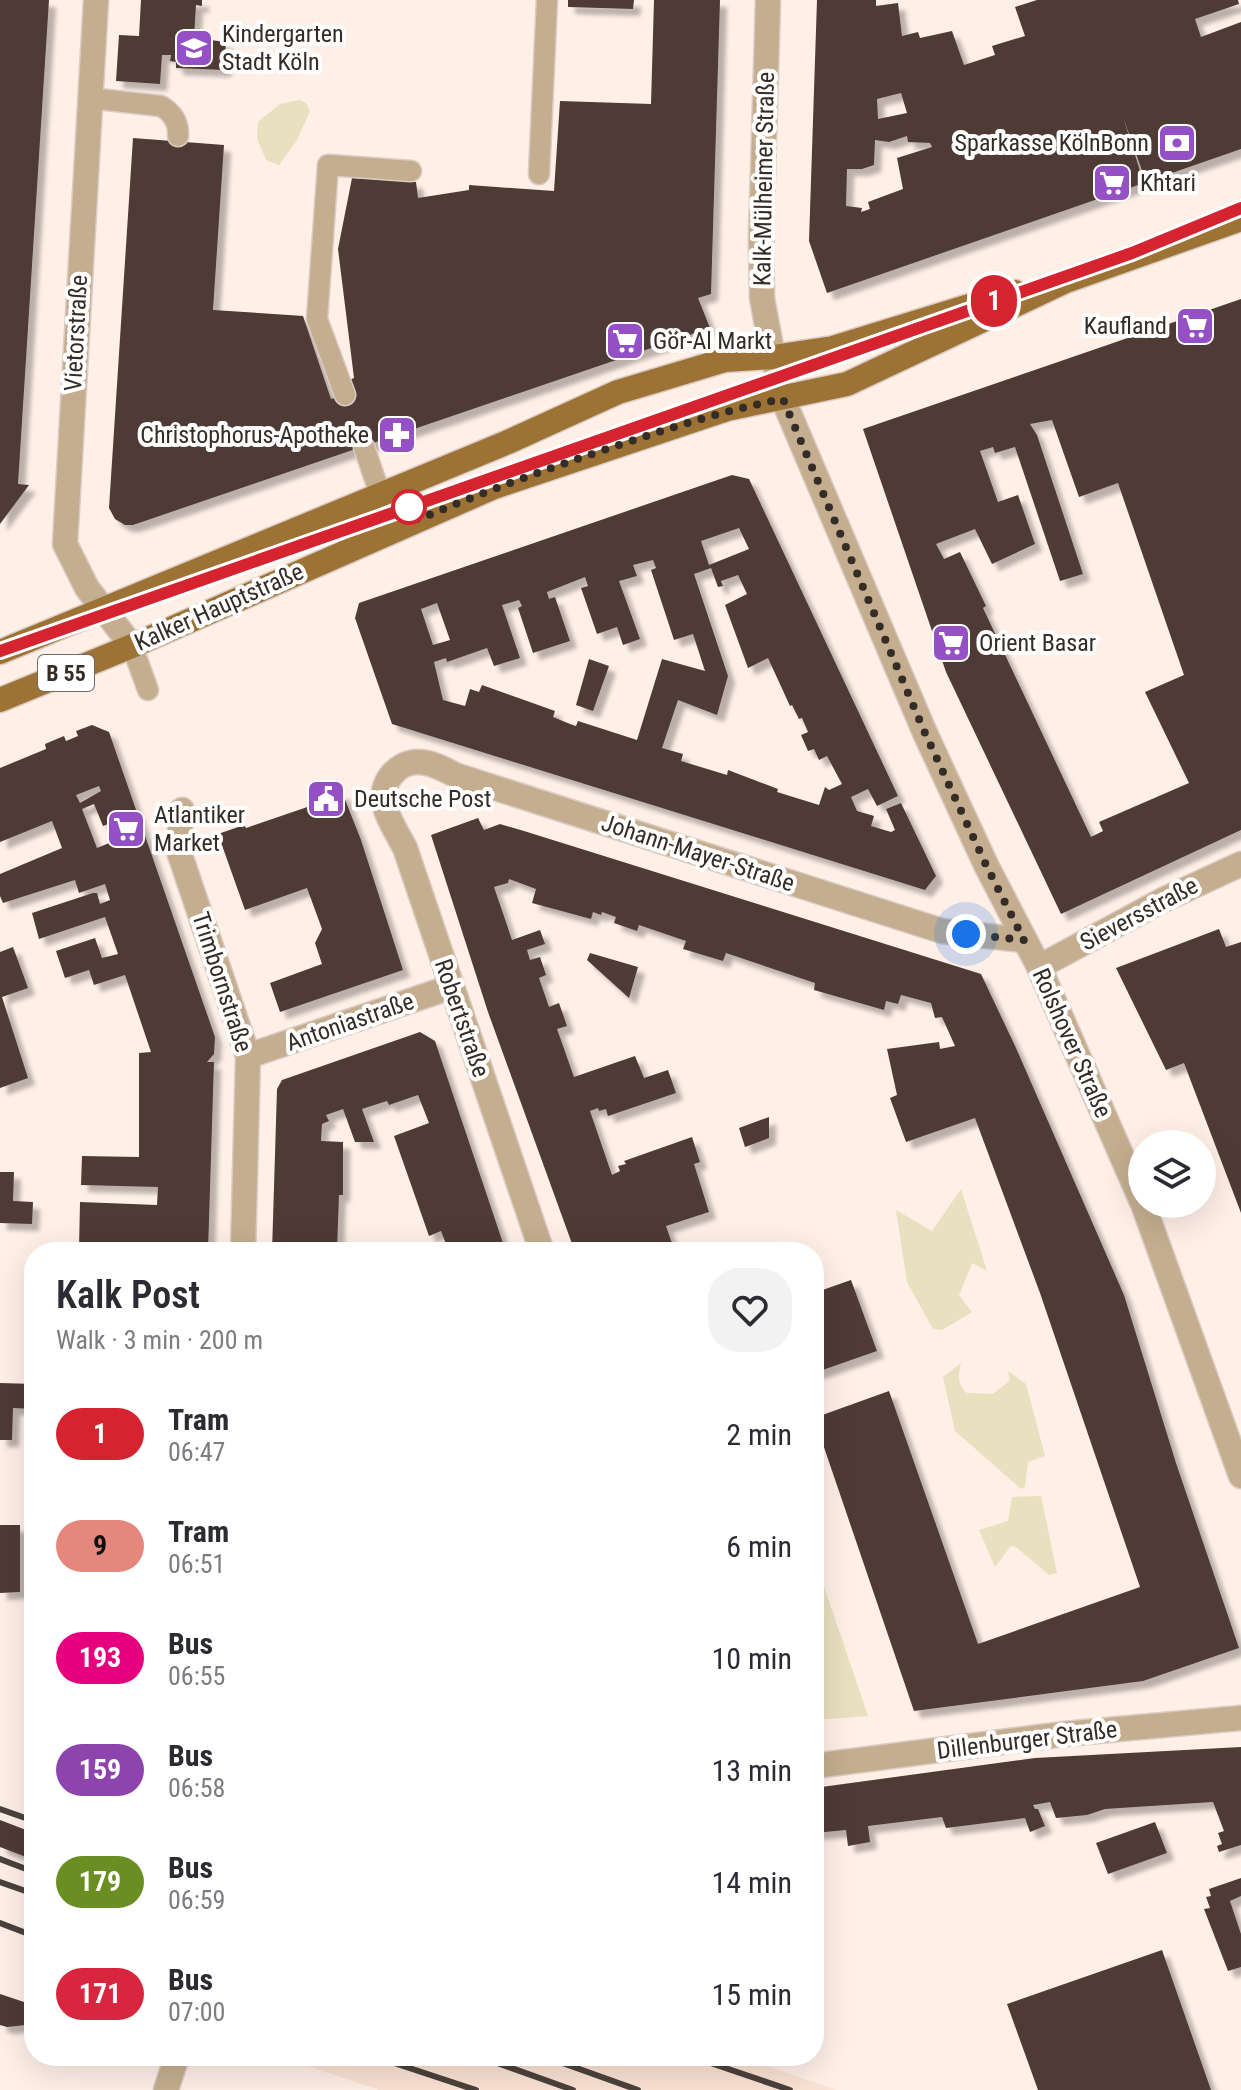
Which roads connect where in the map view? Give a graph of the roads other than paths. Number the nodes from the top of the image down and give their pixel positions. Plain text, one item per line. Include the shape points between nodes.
1 (96, 0) edge
2 (547, 0) edge
3 (768, 0) edge
4 (89, 98) junction
5 (178, 136) dead end
6 (411, 171) dead end
7 (539, 174) dead end
8 (1241, 219) edge
9 (1066, 281) junction
10 (773, 357) junction
11 (345, 395) dead end
12 (783, 399) junction
13 (364, 447) dead end
14 (380, 494) junction
15 (102, 610) junction
16 (132, 646) junction
17 (0, 652) edge
18 (148, 690) dead end
19 (0, 700) edge
20 (385, 786) joint
21 (182, 810) dead end
22 (1241, 864) edge
23 (1024, 940) junction
24 (1039, 967) junction
25 (451, 987) junction
26 (248, 1056) junction
27 (1128, 1171) edge
28 (1147, 1218) edge
29 (243, 1242) edge
30 (539, 1242) edge
31 (1241, 1476) edge
32 (1241, 1718) edge
33 (824, 1765) edge
34 (174, 2066) edge
35 (166, 2090) edge

1 - 4 street, Vietorstraße
2 - 7 lane
3 - 10 street, Kalk-Mülheimer Straße via 761,240 762,298
4 - 5 lane via 161,106 169,110
4 - 15 street, Vietorstraße via 65,544
6 - 11 lane via 328,165 317,319
8 - 9 main road, Kalker Hauptstraße / B 55
9 - 10 main road, Kalker Hauptstraße / B 55 via 995,297 833,348
9 - 12 main road, Kalker Hauptstraße / B 55 via 847,384
10 - 12 street, Rolshover Straße
10 - 14 main road, Kalker Hauptstraße / B 55 via 725,360 630,388
12 - 16 main road, Kalker Hauptstraße / B 55 via 727,409 494,487
12 - 23 street, Rolshover Straße via 925,733
13 - 14 lane
14 - 15 main road, Kalker Hauptstraße / B 55
15 - 16 street, Vietorstraße
15 - 17 main road, Kalker Hauptstraße / B 55
16 - 18 lane
16 - 19 main road, Kalker Hauptstraße / B 55
20 - 23 street, Johann-Mayer-Straße via 398,768 434,764 942,931
20 - 25 street, Robertstraße via 385,807 405,848
21 - 26 street, Trimbornstraße via 178,849
22 - 24 street, Sieversstraße
23 - 24 street, Rolshover Straße
24 - 27 street, Rolshover Straße
25 - 26 street, Antoniastraße
25 - 30 street, Robertstraße
26 - 29 street, Trimbornstraße
28 - 31 street, Rolshover Straße
32 - 33 street, Dillenburger Straße
34 - 35 street

